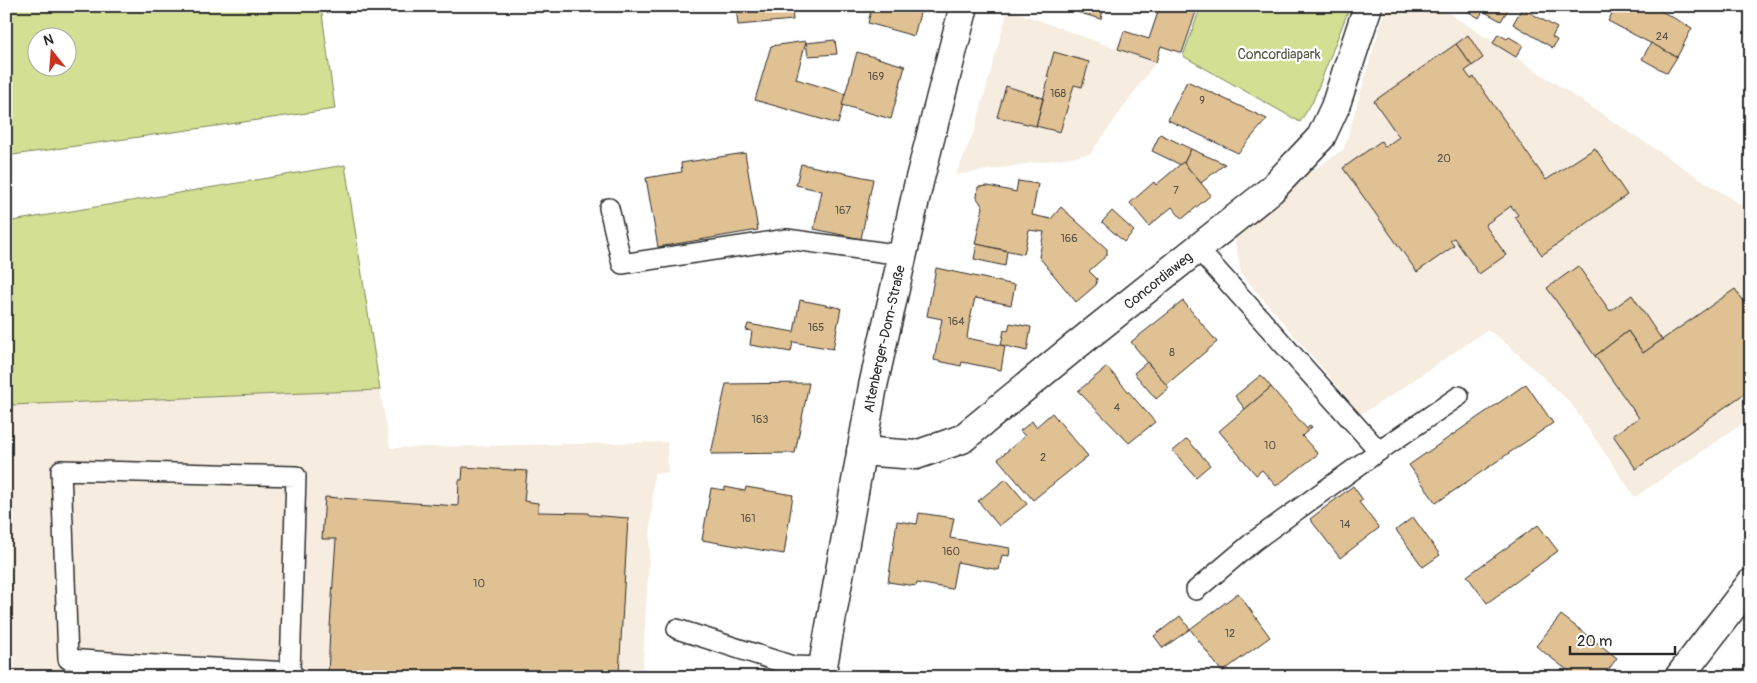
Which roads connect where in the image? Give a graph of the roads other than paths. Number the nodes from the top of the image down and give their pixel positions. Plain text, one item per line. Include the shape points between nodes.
1 (964, 6) edge
2 (1368, 6) edge
3 (609, 208) dead end
4 (1198, 248) junction
5 (902, 255) junction
6 (1459, 396) dead end
7 (861, 451) junction
8 (1379, 452) junction
9 (1751, 583) edge
10 (1196, 590) dead end
11 (677, 629) dead end
12 (138, 670) edge
13 (822, 672) edge
14 (293, 674) edge
15 (1679, 677) edge

1 - 5 street, Altenberger-Dom-Straße
2 - 4 street, Concordiaweg via 1335,108 1321,137 1271,190
3 - 5 lane via 622,264 787,239
4 - 7 street, Concordiaweg via 962,439 916,455
4 - 8 lane
5 - 7 street, Altenberger-Dom-Straße
6 - 8 lane
7 - 13 street, Altenberger-Dom-Straße
8 - 10 lane via 1254,541
9 - 15 street
11 - 13 lane
12 - 14 lane
12 - 14 lane via 68,658 61,470 296,476

